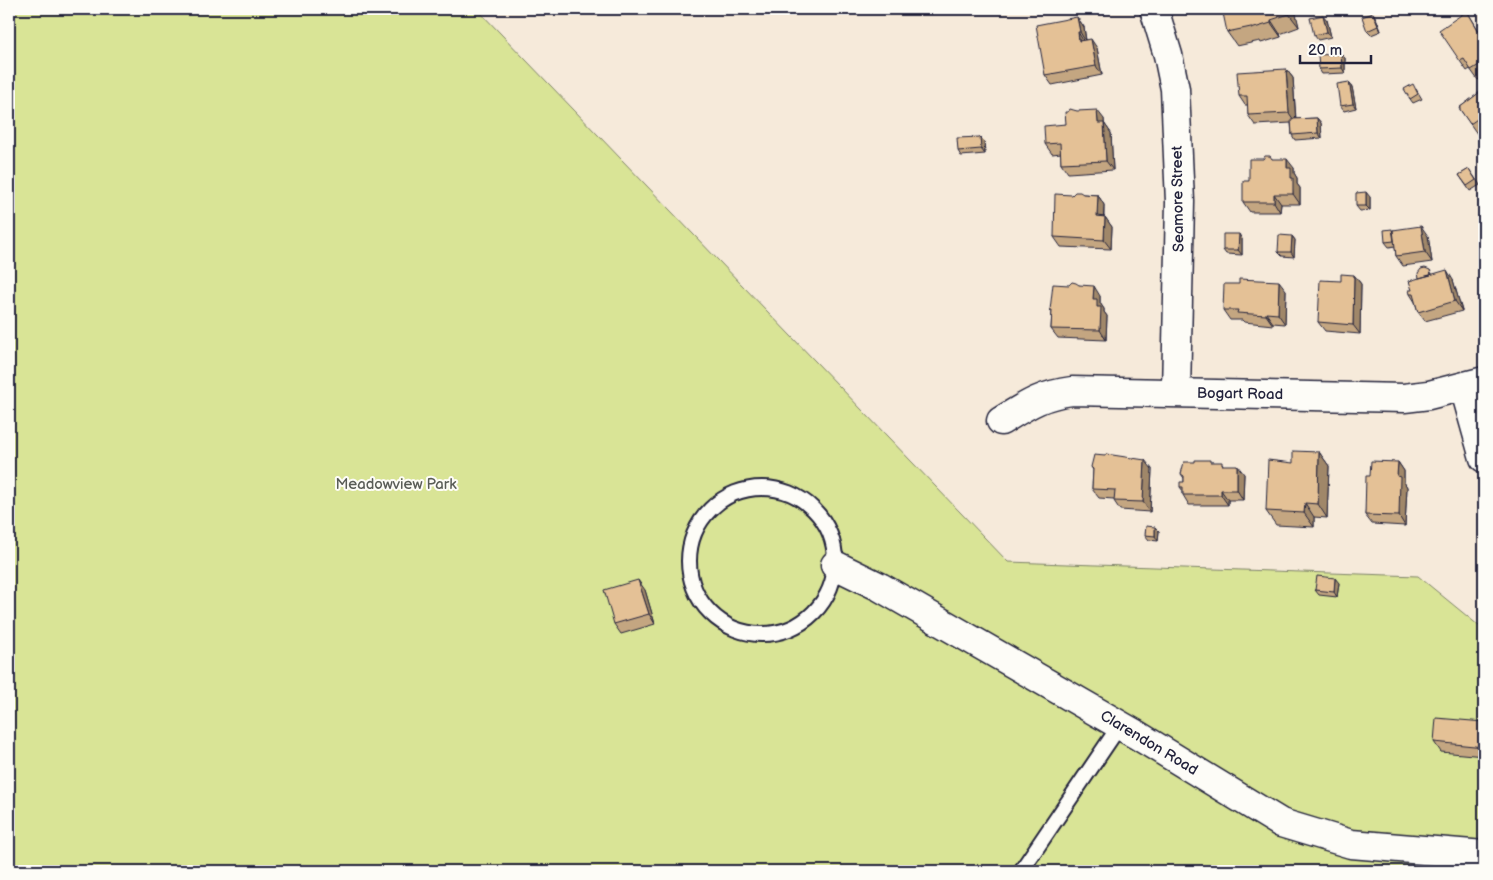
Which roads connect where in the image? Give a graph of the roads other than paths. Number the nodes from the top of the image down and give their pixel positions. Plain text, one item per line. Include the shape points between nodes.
1 (1154, 9) edge
2 (1474, 384) edge
3 (1176, 393) junction
4 (1001, 421) dead end
5 (1484, 458) edge
6 (835, 565) junction
7 (1120, 725) junction
8 (1484, 855) edge
9 (1021, 871) edge

1 - 3 street, Seamore Street via 1175,90 1180,202
2 - 3 street, Bogart Road via 1404,398
2 - 5 street
3 - 4 street, Bogart Road via 1072,391 1053,394
6 - 6 lane via 834,546 826,524 811,506 791,493 768,487 745,489 723,498 705,514 693,534 688,558 692,582 703,605 721,622 743,632 768,634 792,628 813,614 828,594
6 - 7 street, Clarendon Road via 880,587
7 - 8 street, Clarendon Road via 1281,824 1351,844
7 - 9 lane

